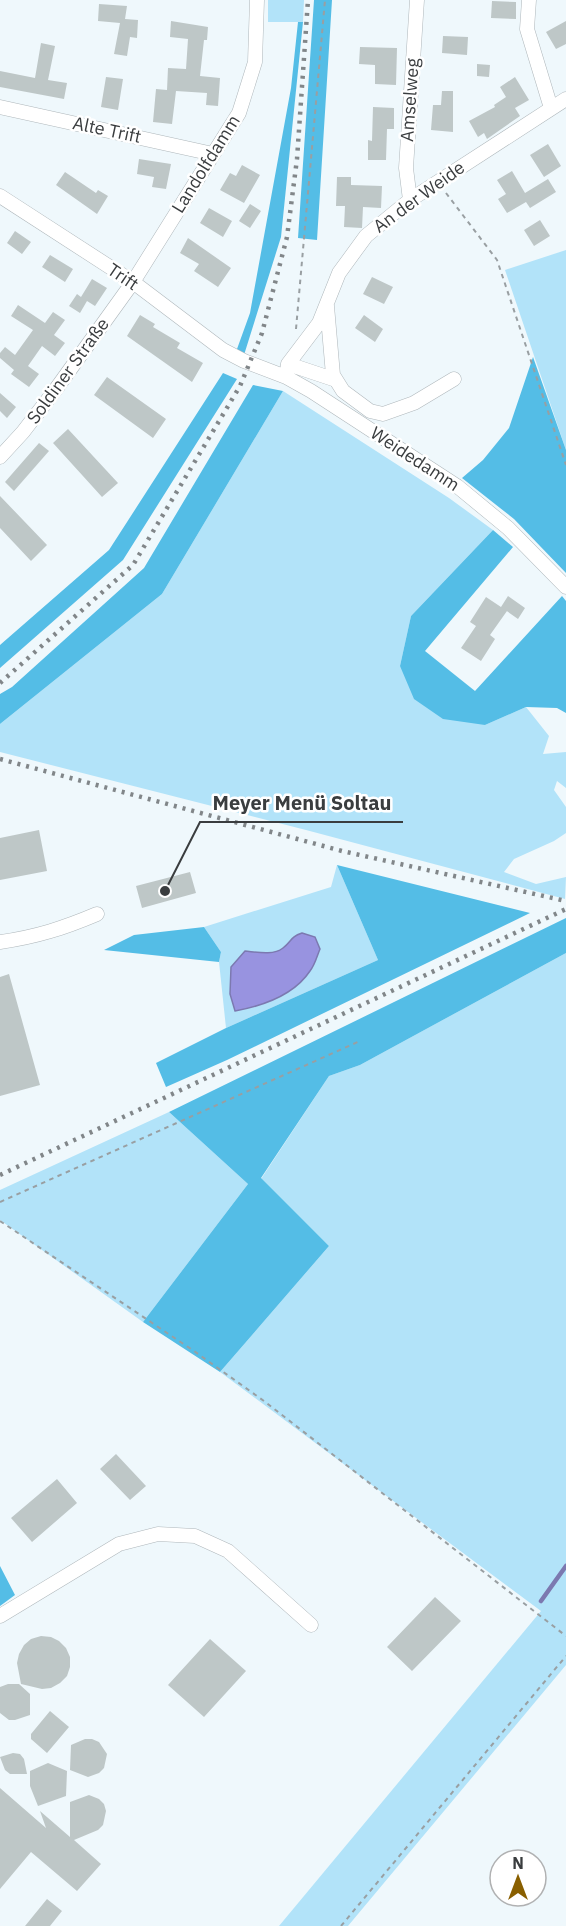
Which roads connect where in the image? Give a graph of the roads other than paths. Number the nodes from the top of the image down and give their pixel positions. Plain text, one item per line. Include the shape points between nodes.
1 (257, 0) edge
2 (417, 0) edge
3 (528, 0) edge
4 (566, 99) edge
5 (0, 107) edge
6 (551, 108) junction
7 (213, 154) junction
8 (0, 196) edge
9 (410, 200) junction
10 (133, 282) junction
11 (327, 304) junction
12 (244, 361) joint
13 (287, 371) junction
14 (454, 379) dead end
15 (336, 380) junction
16 (0, 457) edge
17 (566, 587) edge
18 (97, 914) dead end
19 (0, 942) edge
20 (0, 1616) edge
21 (311, 1625) dead end

1 - 7 street, Landolfdamm via 255,62 239,113
2 - 9 street, Amselweg via 406,168
3 - 6 street via 527,29
4 - 6 street, An der Weide
5 - 7 street, Alte Trift
6 - 9 street, An der Weide
7 - 10 street, Landolfdamm
8 - 10 street, Trift
9 - 11 street, An der Weide via 366,236 339,273
10 - 12 street, Trift via 223,350
10 - 16 street, Soldiner Straße via 56,389
11 - 13 street, An der Weide
11 - 15 street
12 - 13 street, Weidedamm
13 - 15 street
13 - 17 street, Weidedamm via 457,486 508,528
14 - 15 street via 414,403 383,414 355,401
18 - 19 street via 54,932
20 - 21 street via 119,1544 158,1534 195,1536 228,1551

